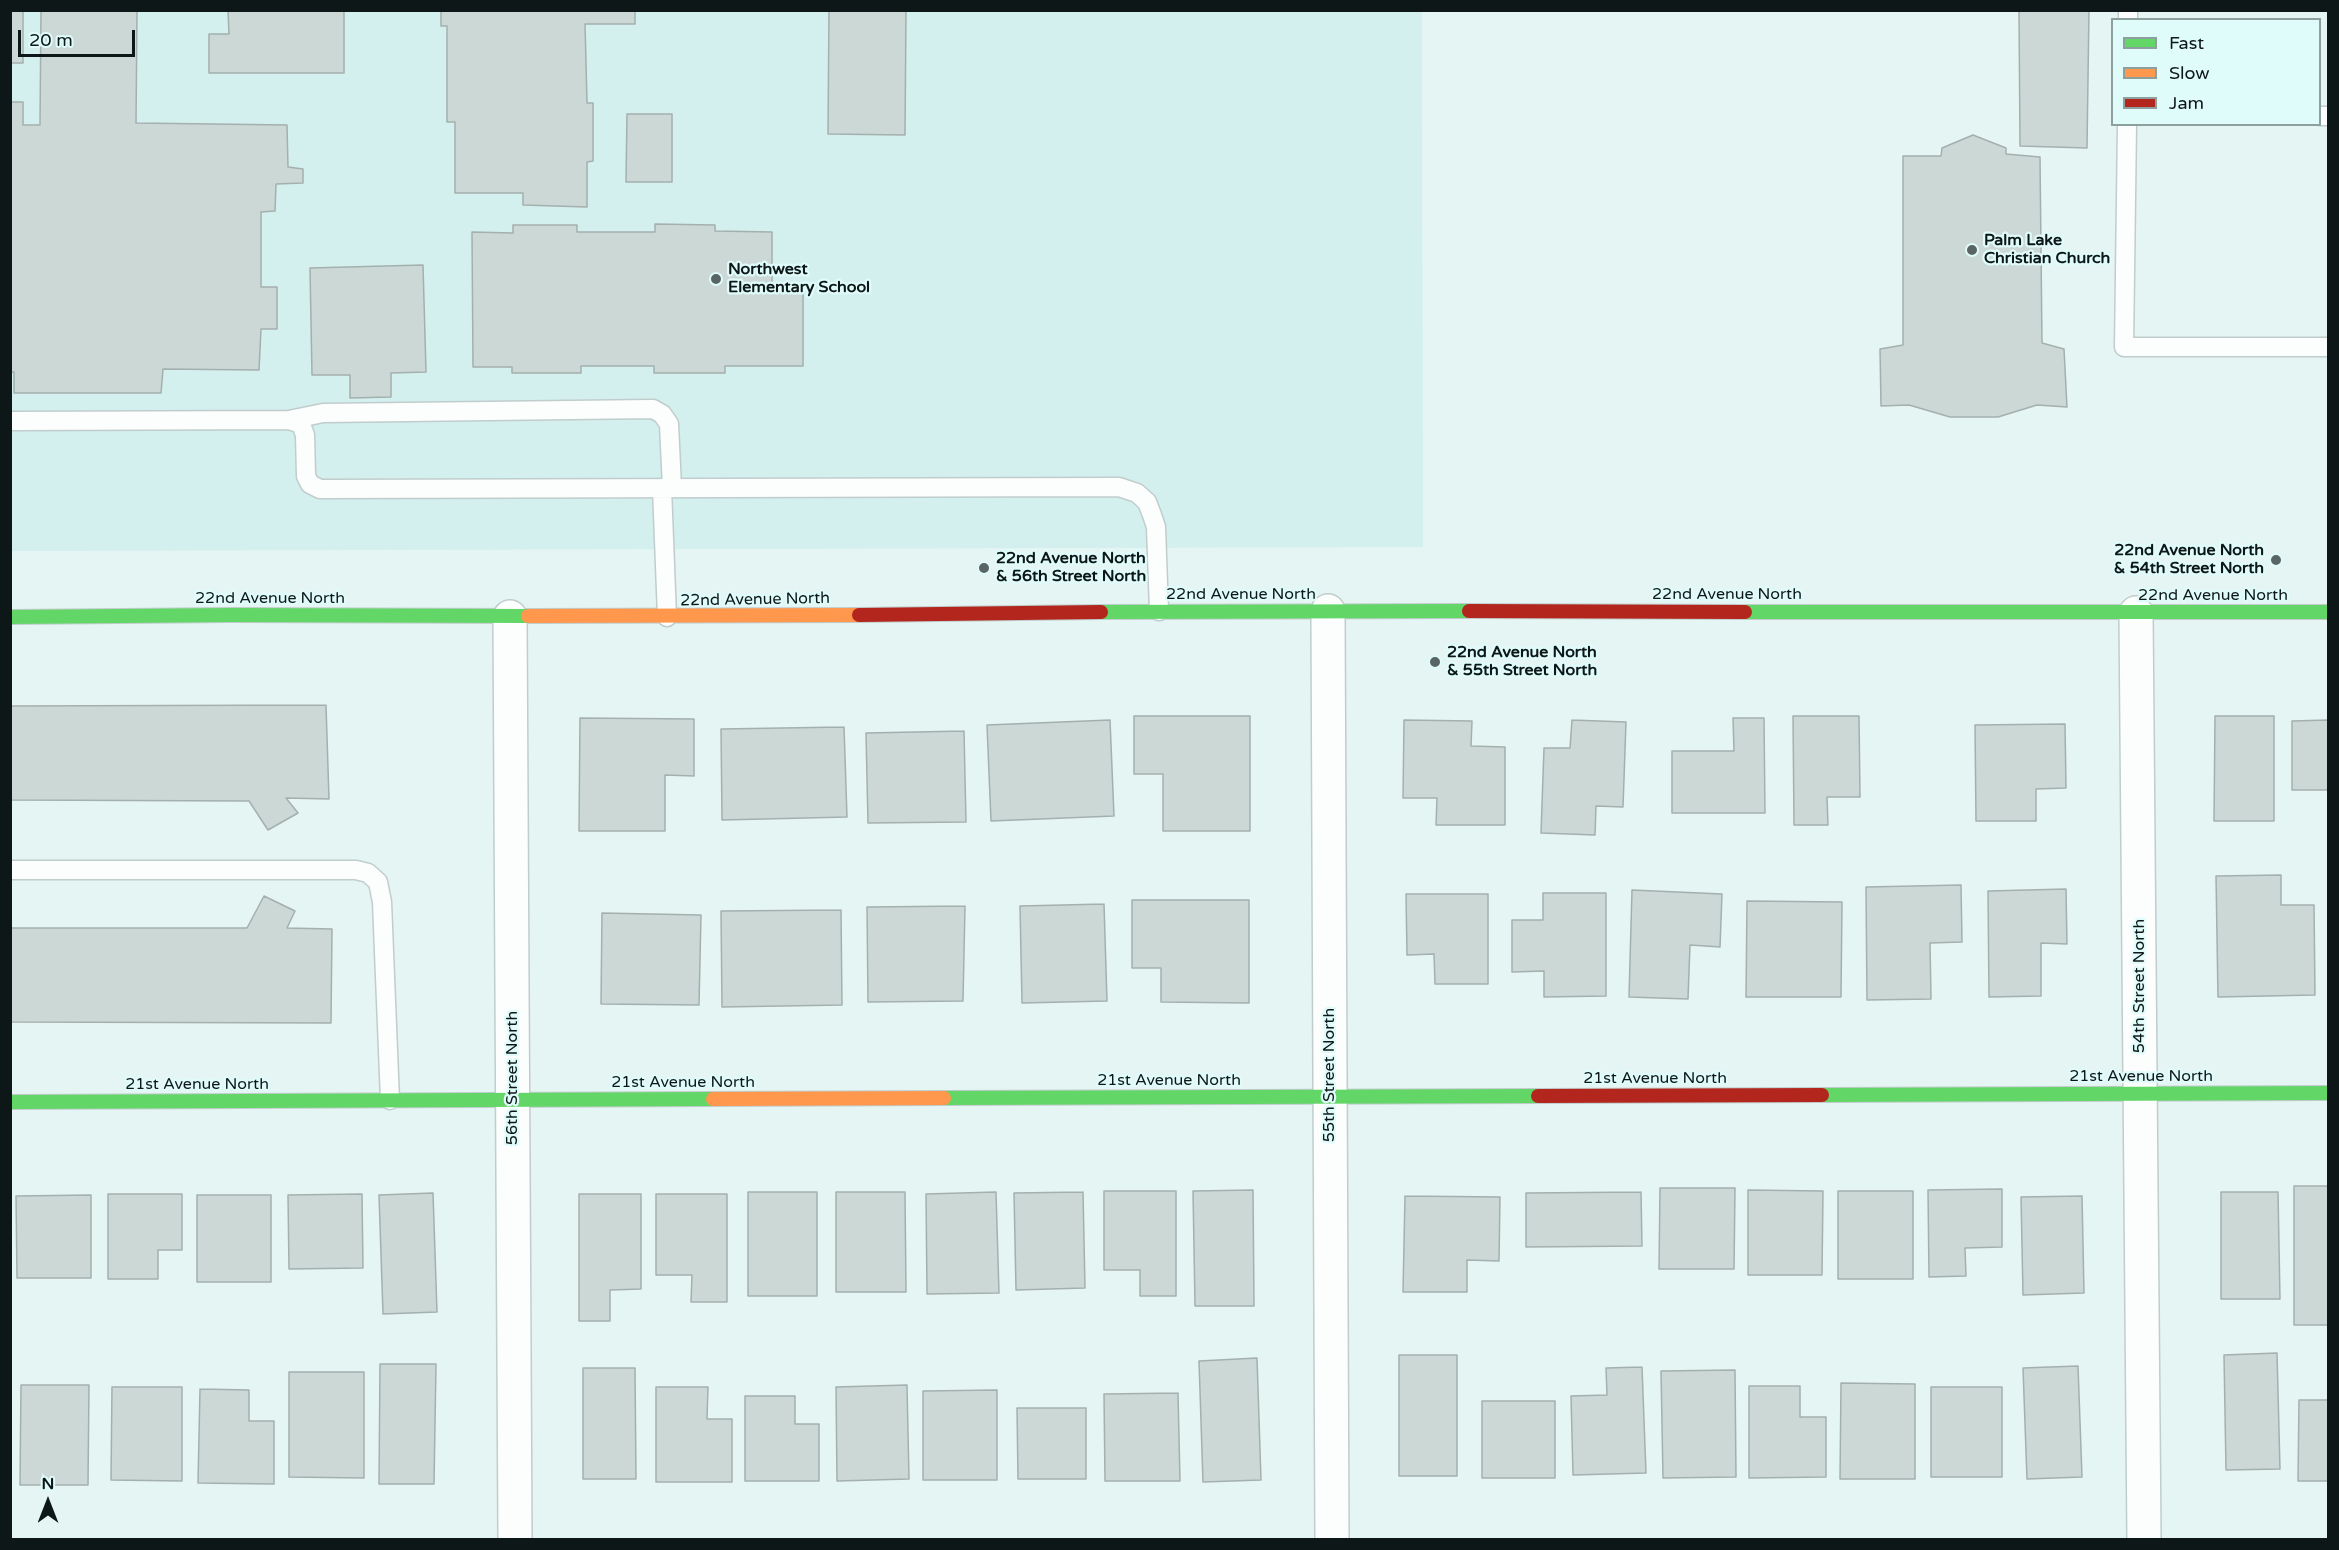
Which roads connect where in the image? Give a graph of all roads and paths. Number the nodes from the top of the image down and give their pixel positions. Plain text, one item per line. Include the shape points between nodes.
1 (2127, 126) edge
2 (2328, 347) edge
3 (289, 420) junction
4 (10, 421) edge
5 (667, 488) junction
6 (1159, 611) junction
7 (1328, 611) junction
8 (2328, 612) edge
9 (2136, 613) junction
10 (510, 616) junction
11 (10, 617) edge
12 (667, 617) junction
13 (10, 870) edge
14 (2328, 1093) edge
15 (2140, 1094) junction
16 (1330, 1096) junction
17 (390, 1100) junction
18 (513, 1100) junction
19 (10, 1102) edge
20 (515, 1539) edge
21 (1332, 1539) edge
22 (2144, 1539) edge

1 - 2 lane via 2124,347
3 - 4 lane
3 - 5 lane via 301,424 306,476 310,484 320,489
3 - 5 lane via 323,413 653,409 669,424
5 - 6 lane via 1119,487 1137,493 1146,502 1156,527
5 - 12 lane
6 - 7 main road, 22nd Avenue North
6 - 12 main road, 22nd Avenue North
7 - 9 main road, 22nd Avenue North
7 - 16 street, 55th Street North
8 - 9 main road, 22nd Avenue North
9 - 15 street, 54th Street North
10 - 11 main road, 22nd Avenue North
10 - 12 main road, 22nd Avenue North
10 - 18 street, 56th Street North
13 - 17 lane via 368,873 378,882 382,902
14 - 15 main road, 21st Avenue North
15 - 16 main road, 21st Avenue North
15 - 22 street, 54th Street North
16 - 18 main road, 21st Avenue North
16 - 21 street, 55th Street North
17 - 18 main road, 21st Avenue North
17 - 19 main road, 21st Avenue North
18 - 20 street, 56th Street North

